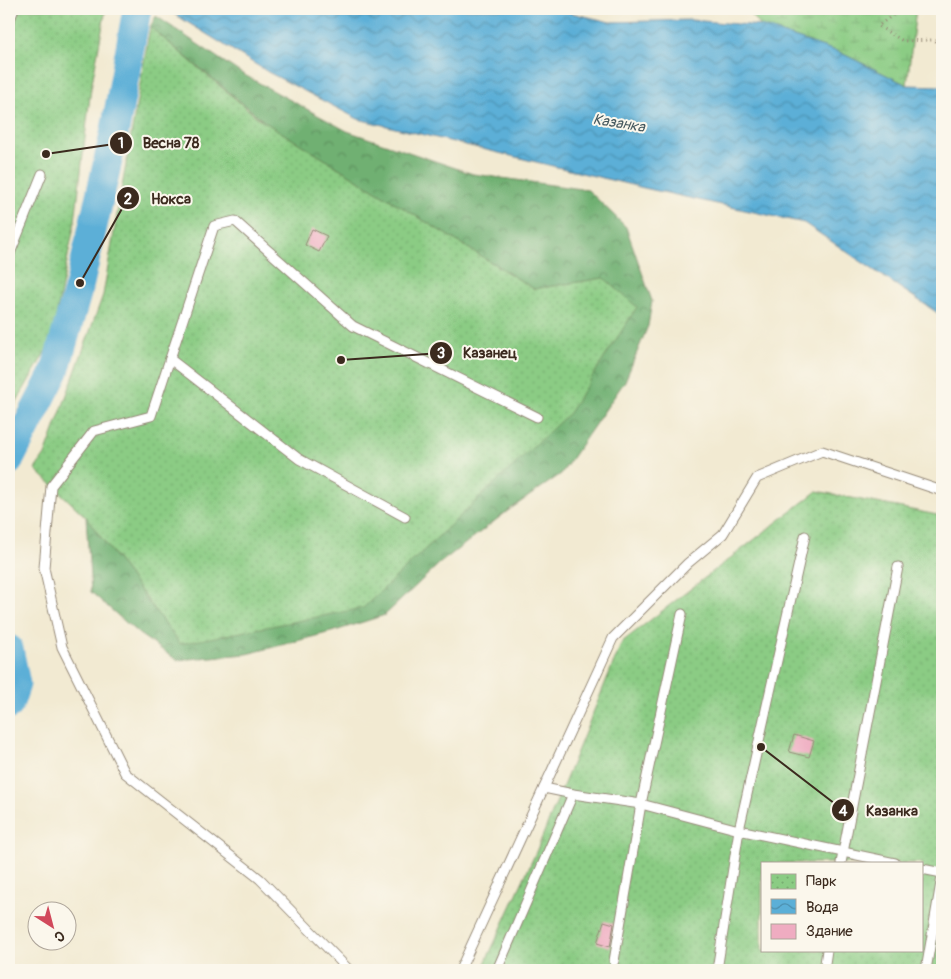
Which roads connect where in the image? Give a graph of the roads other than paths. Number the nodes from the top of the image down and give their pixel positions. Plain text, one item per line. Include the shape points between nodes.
1 (14, 9) edge
2 (9, 22) edge
3 (42, 174) dead end
4 (9, 256) edge
5 (170, 359) junction
6 (537, 417) dead end
7 (942, 491) edge
8 (405, 517) dead end
9 (805, 536) dead end
10 (898, 567) dead end
11 (682, 614) dead end
12 (544, 788) junction
13 (573, 794) junction
14 (641, 804) junction
15 (739, 830) junction
16 (842, 851) junction
17 (841, 862) edge
18 (892, 862) edge
19 (924, 869) edge
20 (942, 873) edge
21 (942, 877) edge
22 (827, 952) edge
23 (614, 960) dead end
24 (348, 970) edge
25 (460, 970) edge
26 (497, 970) edge
27 (717, 970) edge
28 (824, 970) edge
29 (926, 970) edge

1 - 2 lane
3 - 4 lane
5 - 6 lane via 214,226 235,221 353,326
5 - 8 lane via 299,459
5 - 24 lane via 150,416 94,431 52,486 44,568 62,646 125,773 260,879
7 - 12 lane via 822,452 757,478 724,534 688,563 613,638
9 - 15 lane
10 - 16 lane
11 - 14 lane
12 - 13 lane
12 - 25 lane
13 - 14 lane
13 - 26 lane
14 - 15 lane
14 - 23 lane
15 - 16 lane
15 - 27 lane
16 - 17 lane
16 - 18 lane
19 - 20 lane
21 - 29 lane
22 - 28 lane

